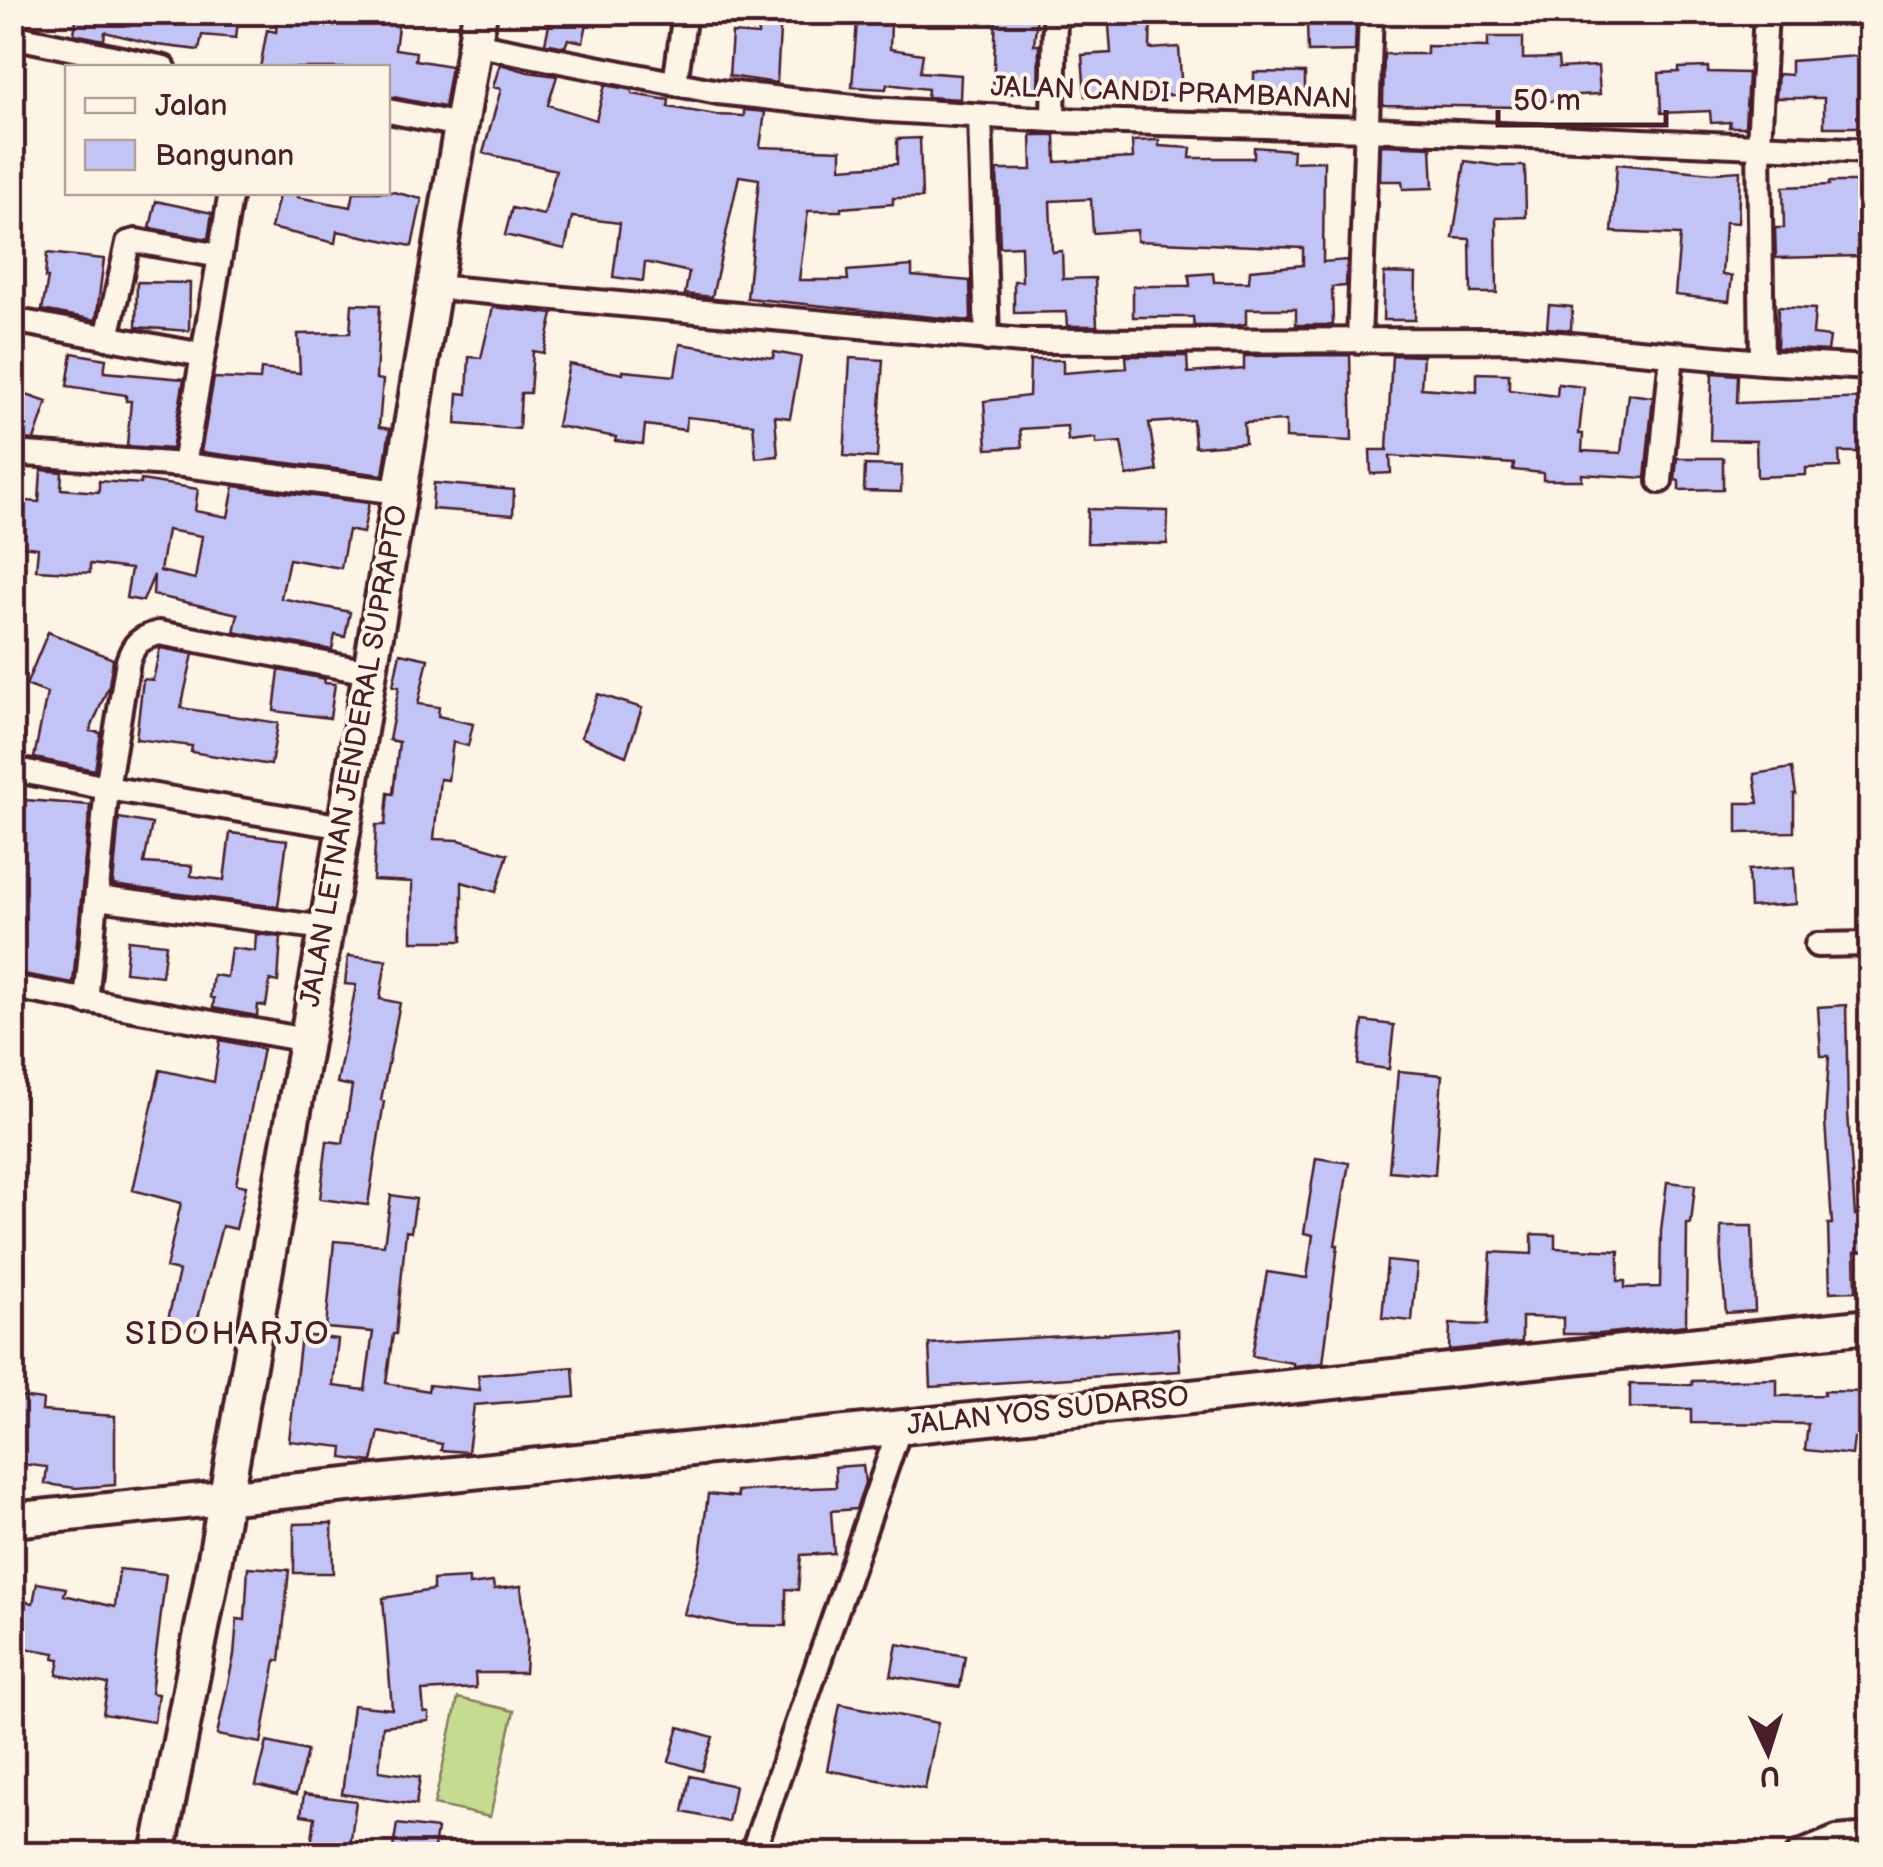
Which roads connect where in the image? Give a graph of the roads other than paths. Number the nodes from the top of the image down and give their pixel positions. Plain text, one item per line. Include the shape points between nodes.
1 (686, 12) edge
2 (1055, 12) edge
3 (1370, 12) edge
4 (1766, 12) edge
5 (477, 28) edge
6 (12, 36) edge
7 (150, 65) edge
8 (676, 84) junction
9 (390, 112) edge
10 (980, 116) junction
11 (1053, 120) junction
12 (442, 121) junction
13 (1368, 129) junction
14 (1759, 145) junction
15 (1870, 151) edge
16 (230, 195) edge
17 (220, 256) junction
18 (435, 286) junction
19 (12, 320) edge
20 (107, 338) junction
21 (987, 338) junction
22 (1359, 341) junction
23 (1672, 354) junction
24 (203, 355) junction
25 (1762, 362) junction
26 (1870, 368) edge
27 (12, 452) edge
28 (184, 464) junction
29 (1660, 481) dead end
30 (399, 492) junction
31 (369, 672) junction
32 (12, 770) edge
33 (106, 788) junction
34 (344, 827) junction
35 (97, 898) junction
36 (325, 928) junction
37 (1870, 944) edge
38 (1817, 945) dead end
39 (12, 987) edge
40 (86, 1002) junction
41 (283, 1036) junction
42 (1870, 1326) edge
43 (900, 1427) junction
44 (225, 1500) junction
45 (12, 1520) edge
46 (1870, 1835) edge
47 (158, 1854) edge
48 (752, 1854) edge
49 (1798, 1854) edge

1 - 8 street
2 - 11 street
3 - 13 street
4 - 14 street
5 - 8 street, JALAN CANDI PRAMBANAN
5 - 12 main road, JALAN LETNAN JENDERAL SUPRAPTO
6 - 7 street
8 - 10 street, JALAN CANDI PRAMBANAN
9 - 12 street
10 - 11 street, JALAN CANDI PRAMBANAN
10 - 21 street
11 - 13 street, JALAN CANDI PRAMBANAN
12 - 18 main road, JALAN LETNAN JENDERAL SUPRAPTO
13 - 14 street, JALAN CANDI PRAMBANAN
13 - 22 street
14 - 15 street, JALAN CANDI PRAMBANAN
14 - 25 street
16 - 17 street
17 - 20 street via 128,242
17 - 24 street
18 - 21 street
18 - 30 main road, JALAN LETNAN JENDERAL SUPRAPTO
19 - 20 street
20 - 24 street
21 - 22 street
22 - 23 street via 1515,340
23 - 25 street
23 - 29 street
24 - 28 street
25 - 26 street
27 - 28 street
28 - 30 street
30 - 31 main road, JALAN LETNAN JENDERAL SUPRAPTO
31 - 33 street via 159,634 140,638 128,661
31 - 34 main road, JALAN LETNAN JENDERAL SUPRAPTO
32 - 33 street
33 - 34 street
33 - 35 street
34 - 36 main road, JALAN LETNAN JENDERAL SUPRAPTO
35 - 36 street
35 - 40 street
36 - 41 main road, JALAN LETNAN JENDERAL SUPRAPTO
37 - 38 street
39 - 40 street
40 - 41 street
41 - 44 main road, JALAN LETNAN JENDERAL SUPRAPTO
42 - 43 main road, JALAN YOS SUDARSO
43 - 44 main road, JALAN YOS SUDARSO
43 - 48 street
44 - 45 main road, JALAN YOS SUDARSO
44 - 47 main road, JALAN LETNAN JENDERAL SUPRAPTO
46 - 49 street via 1836,1838

